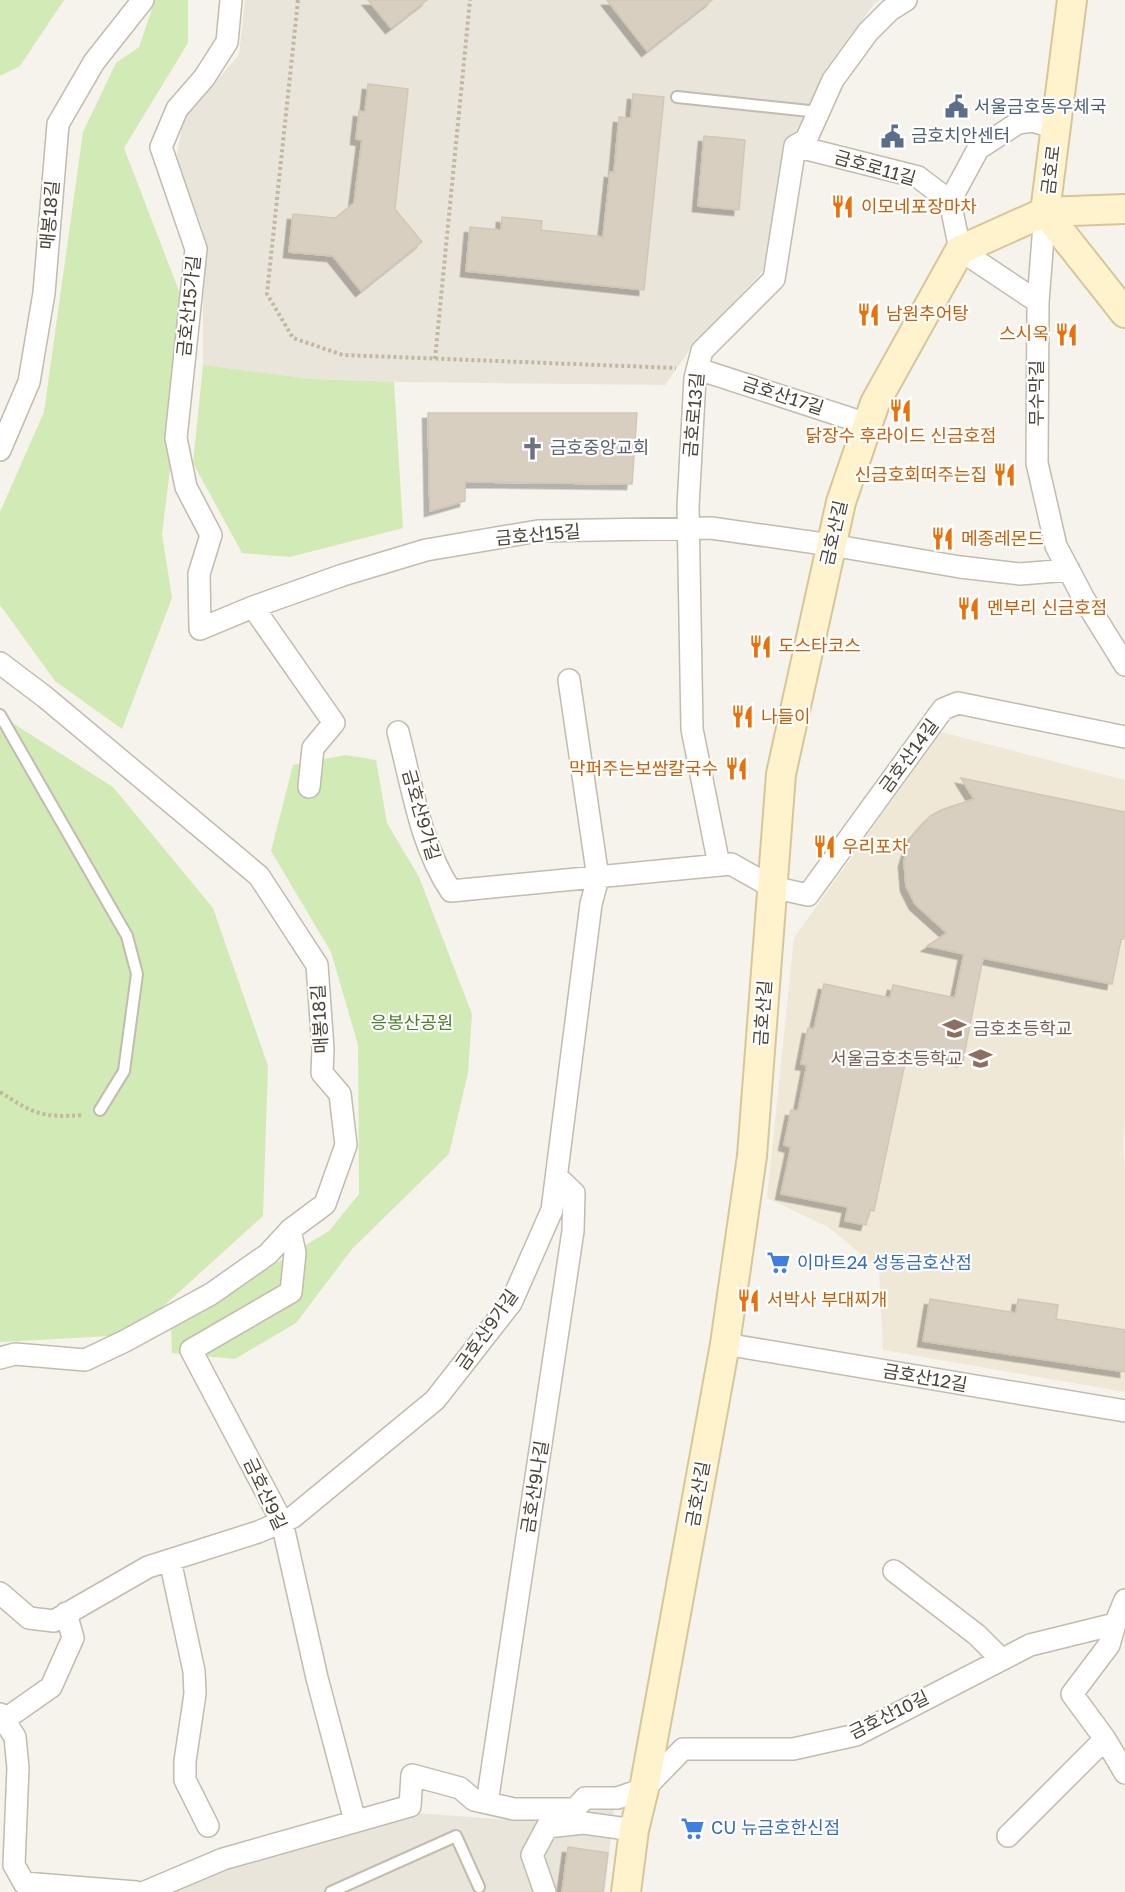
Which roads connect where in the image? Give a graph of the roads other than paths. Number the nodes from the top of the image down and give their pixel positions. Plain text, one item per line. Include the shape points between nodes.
1 (143, 0) edge
2 (231, 0) edge
3 (906, 0) edge
4 (1072, 0) edge
5 (677, 97) dead end
6 (819, 112) junction
7 (1056, 128) junction
8 (795, 146) junction
9 (950, 201) junction
10 (1125, 209) edge
11 (1045, 212) junction
12 (960, 250) junction
13 (1038, 302) junction
14 (1125, 313) edge
15 (698, 369) junction
16 (867, 424) junction
17 (0, 450) edge
18 (688, 528) junction
19 (831, 545) junction
20 (1069, 570) junction
21 (253, 607) junction
22 (200, 628) joint
23 (1118, 640) edge
24 (0, 663) edge
25 (1125, 666) edge
26 (569, 680) dead end
27 (0, 715) edge
28 (398, 732) dead end
29 (1125, 737) edge
30 (309, 788) dead end
31 (719, 865) junction
32 (598, 878) junction
33 (772, 887) junction
34 (100, 1110) road end
35 (556, 1177) junction
36 (290, 1230) junction
37 (725, 1344) junction
38 (0, 1358) edge
39 (1125, 1412) edge
40 (282, 1522) junction
41 (170, 1560) junction
42 (894, 1571) dead end
43 (0, 1593) edge
44 (1125, 1600) edge
45 (66, 1614) junction
46 (1115, 1624) junction
47 (1001, 1659) junction
48 (2, 1717) edge
49 (1105, 1739) junction
50 (1125, 1773) edge
51 (644, 1789) junction
52 (487, 1803) junction
53 (355, 1821) junction
54 (207, 1826) dead end
55 (634, 1830) junction
56 (1008, 1836) dead end
57 (479, 1887) dead end
58 (136, 1892) edge
59 (145, 1892) edge
60 (331, 1892) edge
61 (545, 1892) edge
62 (626, 1892) edge

1 - 17 street, 매봉18길 via 94,62 58,124 44,293 29,382
2 - 22 street, 금호산15가길 via 227,42 204,78 177,109 161,147 196,249 176,438 186,487 211,535 198,574
3 - 6 street via 868,32 833,80
4 - 7 street, 금호로
5 - 6 lane
6 - 8 street via 806,140
7 - 9 street via 1018,123 978,149
7 - 11 street, 금호로
8 - 9 street, 금호로11길 via 918,177
8 - 15 street, 금호로13길 via 774,279 702,351
9 - 12 street
10 - 11 street
11 - 12 street
11 - 13 street, 무수막길
11 - 14 street, 금호로
12 - 13 street
12 - 16 street, 금호산길 via 874,403
13 - 20 street, 무수막길 via 1037,463 1056,546
15 - 16 street, 금호산17길
15 - 18 street, 금호로13길
16 - 19 street, 금호산길
18 - 19 street, 금호산15길
18 - 21 street, 금호산15길 via 538,531 426,550
18 - 31 street, 금호로13길 via 692,729
19 - 20 street via 1020,574
19 - 33 street, 금호산길 via 781,774
20 - 23 street, 무수막길
21 - 22 street, 금호산15길
21 - 30 street via 334,723 313,748
23 - 25 street, 무수막길
24 - 36 street, 매봉18길 via 260,876 317,965 322,1072 340,1094 346,1145 325,1204
26 - 32 street, 금호산9가길
27 - 34 lane via 127,936 137,974 124,1071
28 - 32 street, 금호산9가길 via 437,871 451,891
29 - 33 street, 금호산14길 via 958,703 943,709 808,895
31 - 32 street, 금호산9가길
31 - 33 street, 금호산9가길 via 731,864
32 - 35 street, 금호산9가길 via 591,904
33 - 37 street, 금호산길 via 752,1156
35 - 40 street, 금호산9가길 via 552,1210 511,1303 435,1400
35 - 52 street, 금호산9나길 via 574,1193 573,1232
36 - 38 street, 매봉18길 via 268,1254 210,1294 85,1360 15,1354
36 - 40 street, 금호산9길 via 295,1253 291,1292 191,1350
37 - 39 street, 금호산12길
37 - 51 street, 금호산길
40 - 41 street, 금호산9가길
40 - 53 street, 금호산9길
41 - 45 street, 금호산9가길 via 148,1567
41 - 54 street via 194,1671 185,1780
42 - 47 street via 977,1635
43 - 45 street, 금호산9가길 via 29,1618 54,1621
44 - 46 street
45 - 48 street via 72,1638 51,1687
46 - 47 street, 금호산10길 via 1030,1644
46 - 49 street via 1109,1645 1072,1694
47 - 51 street, 금호산10길 via 856,1735 793,1749 683,1749
48 - 58 street via 15,1737 18,1768 14,1865 24,1882
49 - 50 street
49 - 56 street
51 - 52 street via 617,1798 585,1798 575,1809 514,1809
51 - 55 street, 금호산길
52 - 53 street via 474,1800 460,1788 412,1775 410,1806
53 - 59 street via 223,1859
55 - 61 street via 584,1823 547,1827 532,1855
55 - 62 street, 금호산길
57 - 60 lane via 456,1836

